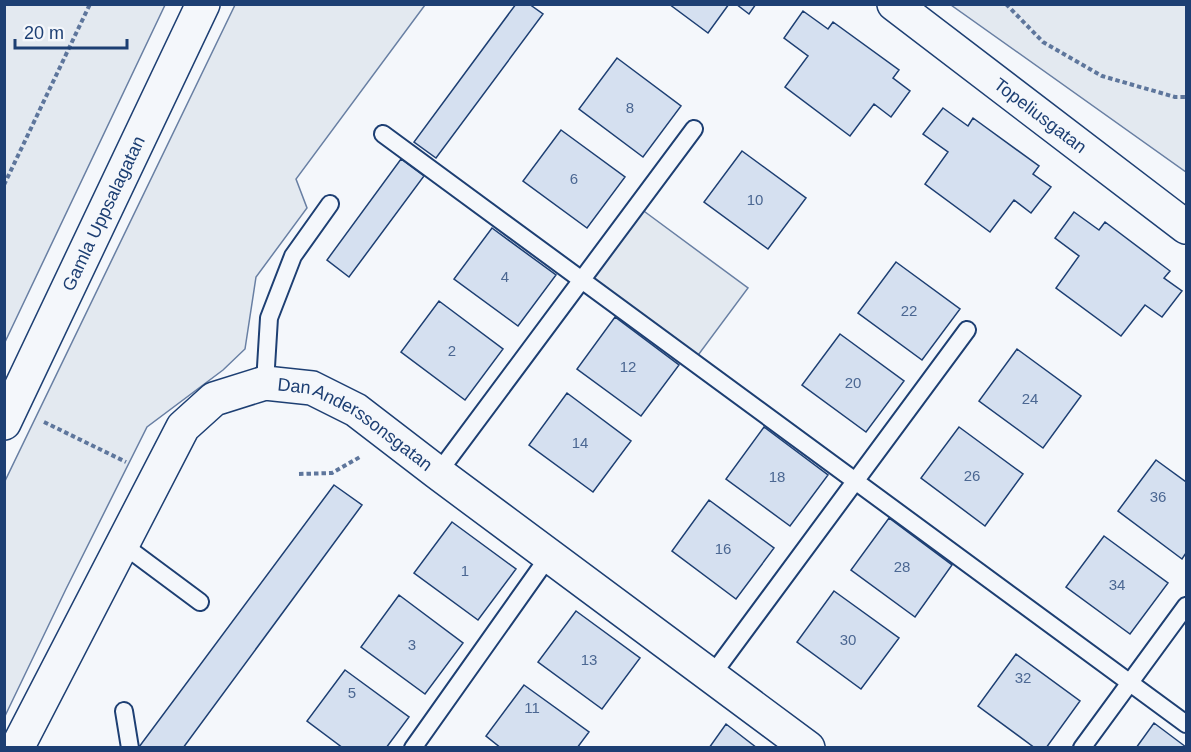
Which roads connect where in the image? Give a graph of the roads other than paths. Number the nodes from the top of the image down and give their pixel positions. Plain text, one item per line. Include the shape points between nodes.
1 (203, 4) edge
2 (894, 4) edge
3 (694, 129) dead end
4 (383, 134) dead end
5 (330, 204) dead end
6 (1186, 227) edge
7 (582, 280) junction
8 (967, 330) dead end
9 (265, 383) junction
10 (4, 423) edge
11 (438, 473) junction
12 (856, 481) junction
13 (122, 544) junction
14 (549, 556) junction
15 (200, 602) dead end
16 (1186, 606) edge
17 (712, 675) junction
18 (1130, 682) junction
19 (124, 711) dead end
20 (1186, 724) edge
21 (17, 747) edge
22 (130, 747) edge
23 (413, 747) edge
24 (808, 747) edge
25 (1082, 747) edge

1 - 10 street, Gamla Uppsalagatan
2 - 6 street, Topeliusgatan
3 - 7 lane
4 - 7 lane
5 - 9 lane via 293,256 269,318
7 - 11 lane
7 - 12 lane
8 - 12 lane
9 - 11 street, Dan Anderssonsgatan via 312,388 356,410
9 - 13 street, Dan Anderssonsgatan via 214,399 183,427
11 - 14 street, Dan Anderssonsgatan
12 - 17 lane
12 - 18 lane
13 - 15 lane
13 - 21 street, Dan Anderssonsgatan
14 - 17 street, Dan Anderssonsgatan
14 - 23 lane
16 - 18 lane
17 - 24 street, Dan Anderssonsgatan
18 - 20 lane
18 - 25 lane
19 - 22 lane

